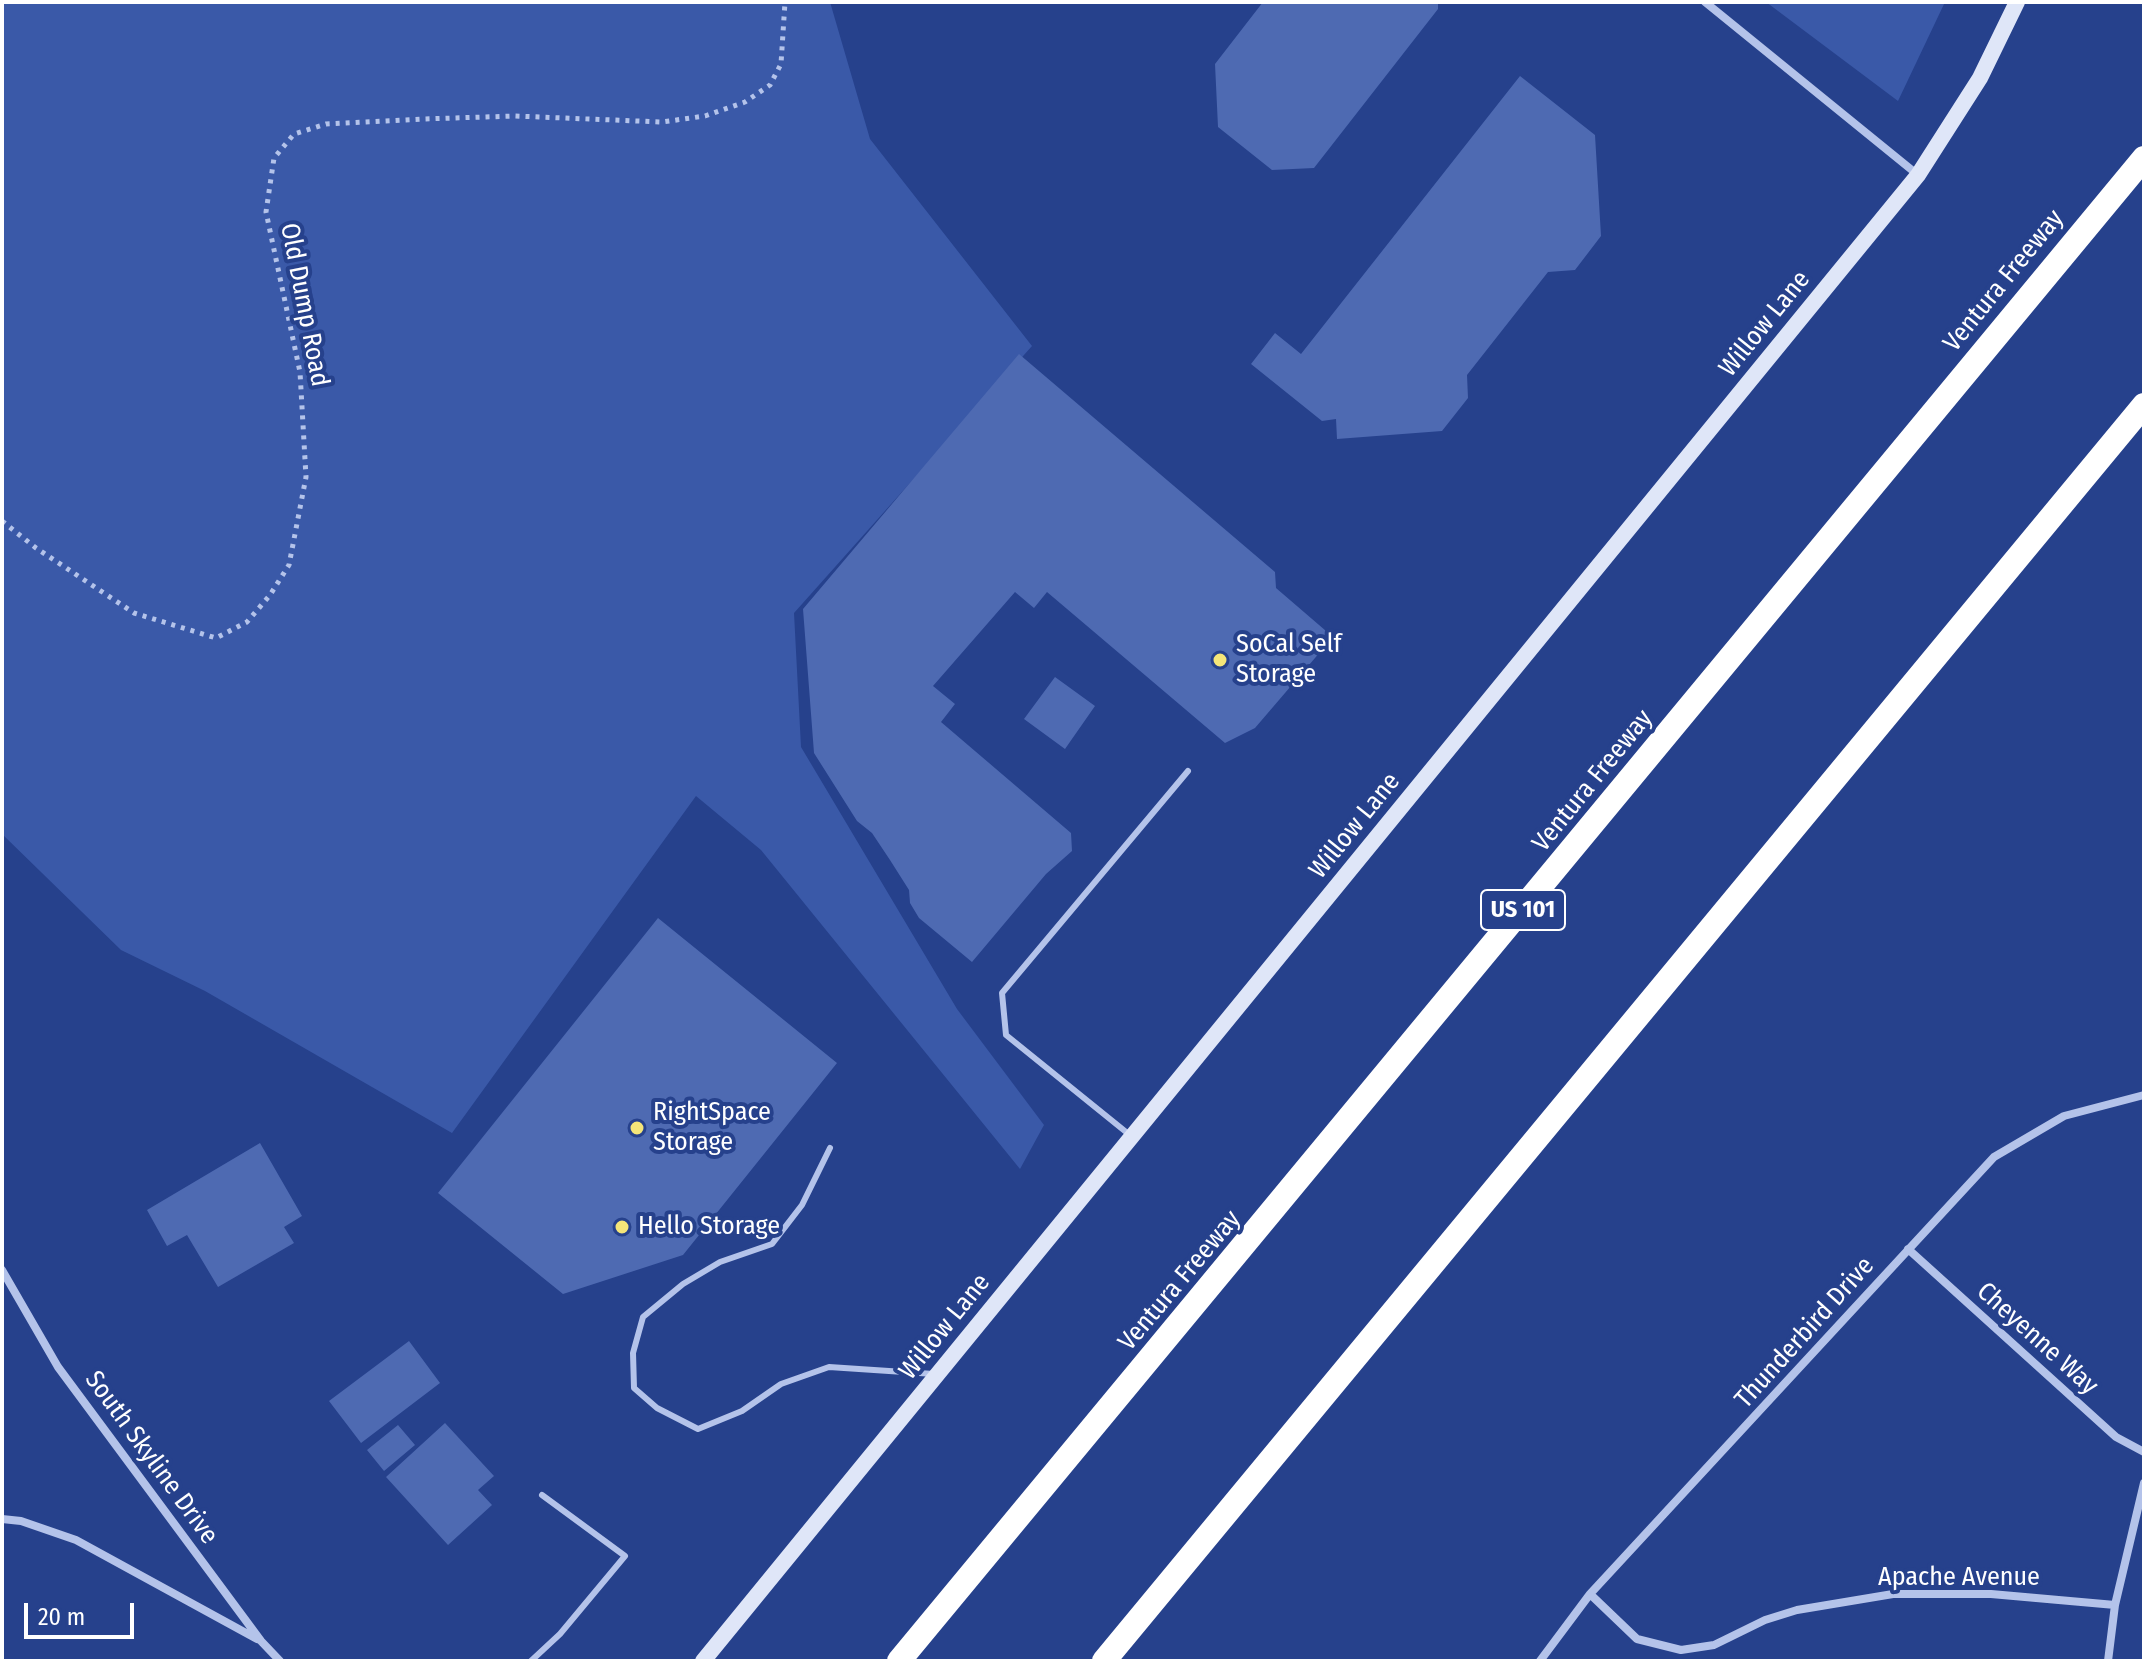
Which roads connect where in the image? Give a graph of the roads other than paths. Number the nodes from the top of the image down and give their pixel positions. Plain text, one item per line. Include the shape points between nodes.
1 (1705, 2) edge
2 (2017, 2) edge
3 (2144, 158) edge
4 (1918, 175) junction
5 (2144, 405) edge
6 (1188, 771) dead end
7 (2144, 1095) edge
8 (1132, 1136) junction
9 (830, 1148) dead end
10 (1908, 1249) junction
11 (2, 1270) edge
12 (937, 1374) junction
13 (2144, 1452) edge
14 (2144, 1483) edge
15 (542, 1495) dead end
16 (2, 1519) edge
17 (1590, 1594) junction
18 (2115, 1605) junction
19 (261, 1641) junction
20 (280, 1661) edge
21 (531, 1661) edge
22 (703, 1661) edge
23 (899, 1661) edge
24 (1104, 1661) edge
25 (1540, 1661) edge
26 (2108, 1661) edge

1 - 4 street
2 - 4 street, Willow Lane via 1980,78
3 - 23 highway, Ventura Freeway / US 101
4 - 8 street, Willow Lane
5 - 24 highway
6 - 8 lane via 1002,993 1006,1035
7 - 10 street, Thunderbird Drive via 2064,1116 2032,1132 1994,1157
8 - 12 street, Willow Lane
9 - 12 lane via 802,1205 772,1244 720,1262 643,1317 633,1353 634,1388 657,1408 698,1429 742,1411 781,1384 829,1367
10 - 13 street, Cheyenne Way via 2116,1437
10 - 17 street, Thunderbird Drive
11 - 19 street, South Skyline Drive via 58,1367
12 - 22 street, Willow Lane
14 - 18 street
15 - 21 lane via 625,1556
16 - 19 street via 76,1540
17 - 18 street, Apache Avenue via 1637,1639 1681,1650 1714,1645 1797,1610 1893,1594 1991,1594
17 - 25 street, Thunderbird Drive
18 - 26 street
19 - 20 street, South Skyline Drive

